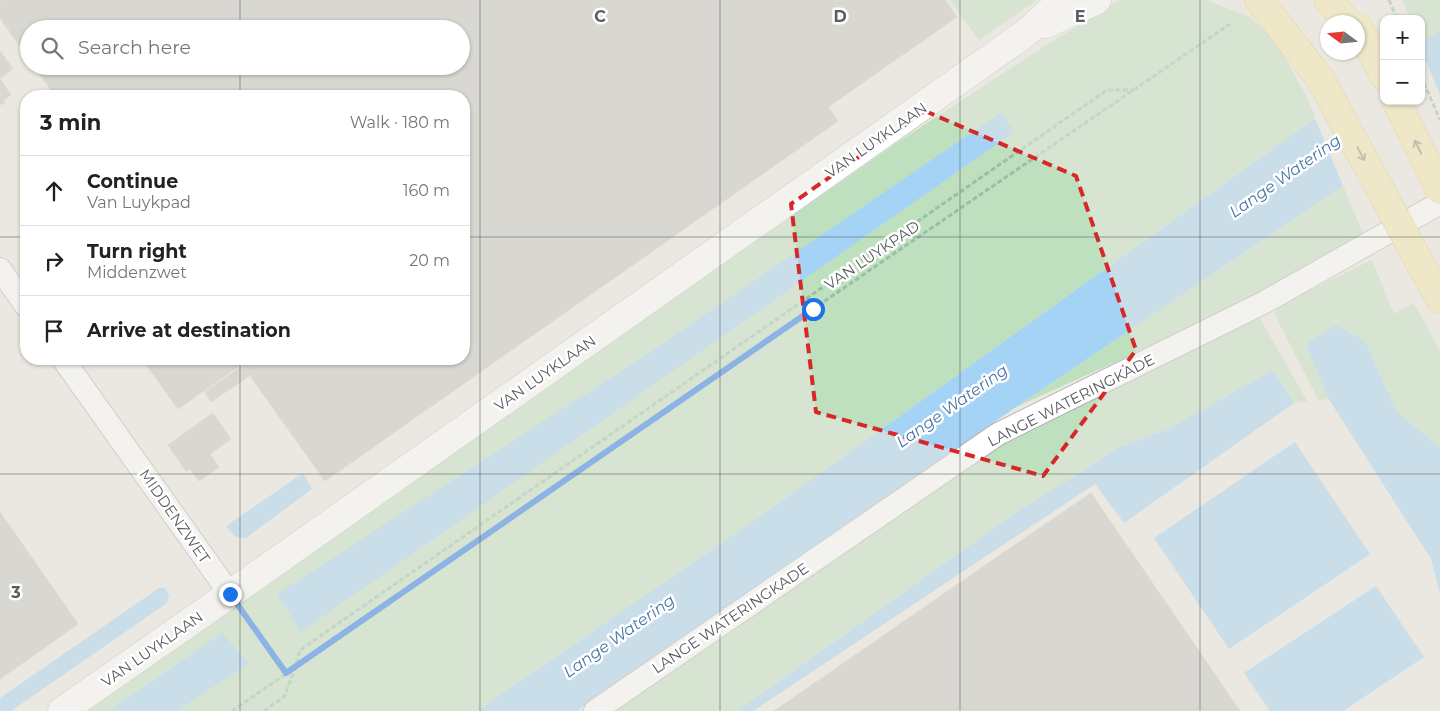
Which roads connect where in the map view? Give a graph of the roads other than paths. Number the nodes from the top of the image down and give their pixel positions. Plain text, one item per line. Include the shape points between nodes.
1 (1062, 0) edge
2 (1097, 0) edge
3 (1259, 0) edge
4 (1280, 0) edge
5 (1328, 0) edge
6 (1343, 0) edge
7 (1341, 15) edge
8 (1351, 15) edge
9 (1026, 33) junction
10 (1365, 43) edge
11 (1380, 69) edge
12 (1321, 80) junction
13 (1398, 105) edge
14 (1440, 190) edge
15 (1440, 203) edge
16 (0, 270) edge
17 (20, 298) edge
18 (1440, 299) edge
19 (67, 365) edge
20 (230, 594) junction
21 (62, 711) edge
22 (595, 711) edge

1 - 9 street, VAN LUYKLAAN
2 - 9 street, VAN LUYKLAAN
3 - 12 main road
4 - 12 main road via 1301,29
5 - 7 main road
6 - 8 main road
9 - 20 street, VAN LUYKLAAN
10 - 11 main road
12 -> 18 main road, bridge
14 -> 13 main road
15 - 22 street, LANGE WATERINGKADE via 1263,303 998,434
16 - 17 street
19 - 20 street, MIDDENZWET
20 - 21 street, VAN LUYKLAAN

